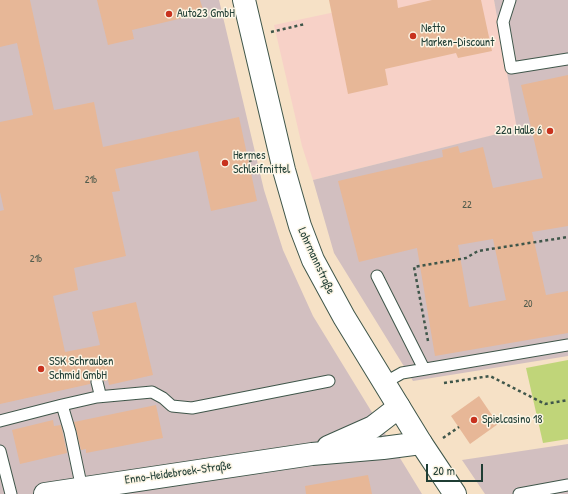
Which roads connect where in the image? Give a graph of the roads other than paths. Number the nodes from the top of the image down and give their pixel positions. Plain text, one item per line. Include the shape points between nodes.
1 (244, 0) edge
2 (510, 0) edge
3 (568, 59) edge
4 (377, 276) dead end
5 (568, 345) edge
6 (428, 368) junction
7 (329, 381) dead end
8 (97, 382) dead end
9 (384, 383) junction
10 (97, 397) junction
11 (62, 405) junction
12 (399, 407) junction
13 (0, 421) edge
14 (421, 443) junction
15 (0, 451) edge
16 (312, 454) junction
17 (568, 486) edge
18 (82, 489) junction
19 (12, 494) edge
20 (45, 494) edge
21 (455, 494) edge
22 (519, 494) edge

1 - 9 street, Lohrmannstraße via 284,170 300,226 313,260
2 - 3 lane via 502,22 511,68
4 - 6 lane
5 - 6 lane
6 - 9 lane via 402,373
7 - 10 lane via 192,408 172,406 152,392
8 - 10 lane via 100,394
9 - 12 street, Lohrmannstraße
10 - 11 lane
11 - 13 lane
11 - 18 lane
12 - 14 street, Lohrmannstraße
12 - 16 street, Enno-Heidebroek-Straße via 373,427
14 - 16 street, Enno-Heidebroek-Straße
14 - 21 street, Lohrmannstraße
15 - 19 lane
16 - 18 street, Enno-Heidebroek-Straße
17 - 22 lane
18 - 20 street, Enno-Heidebroek-Straße

